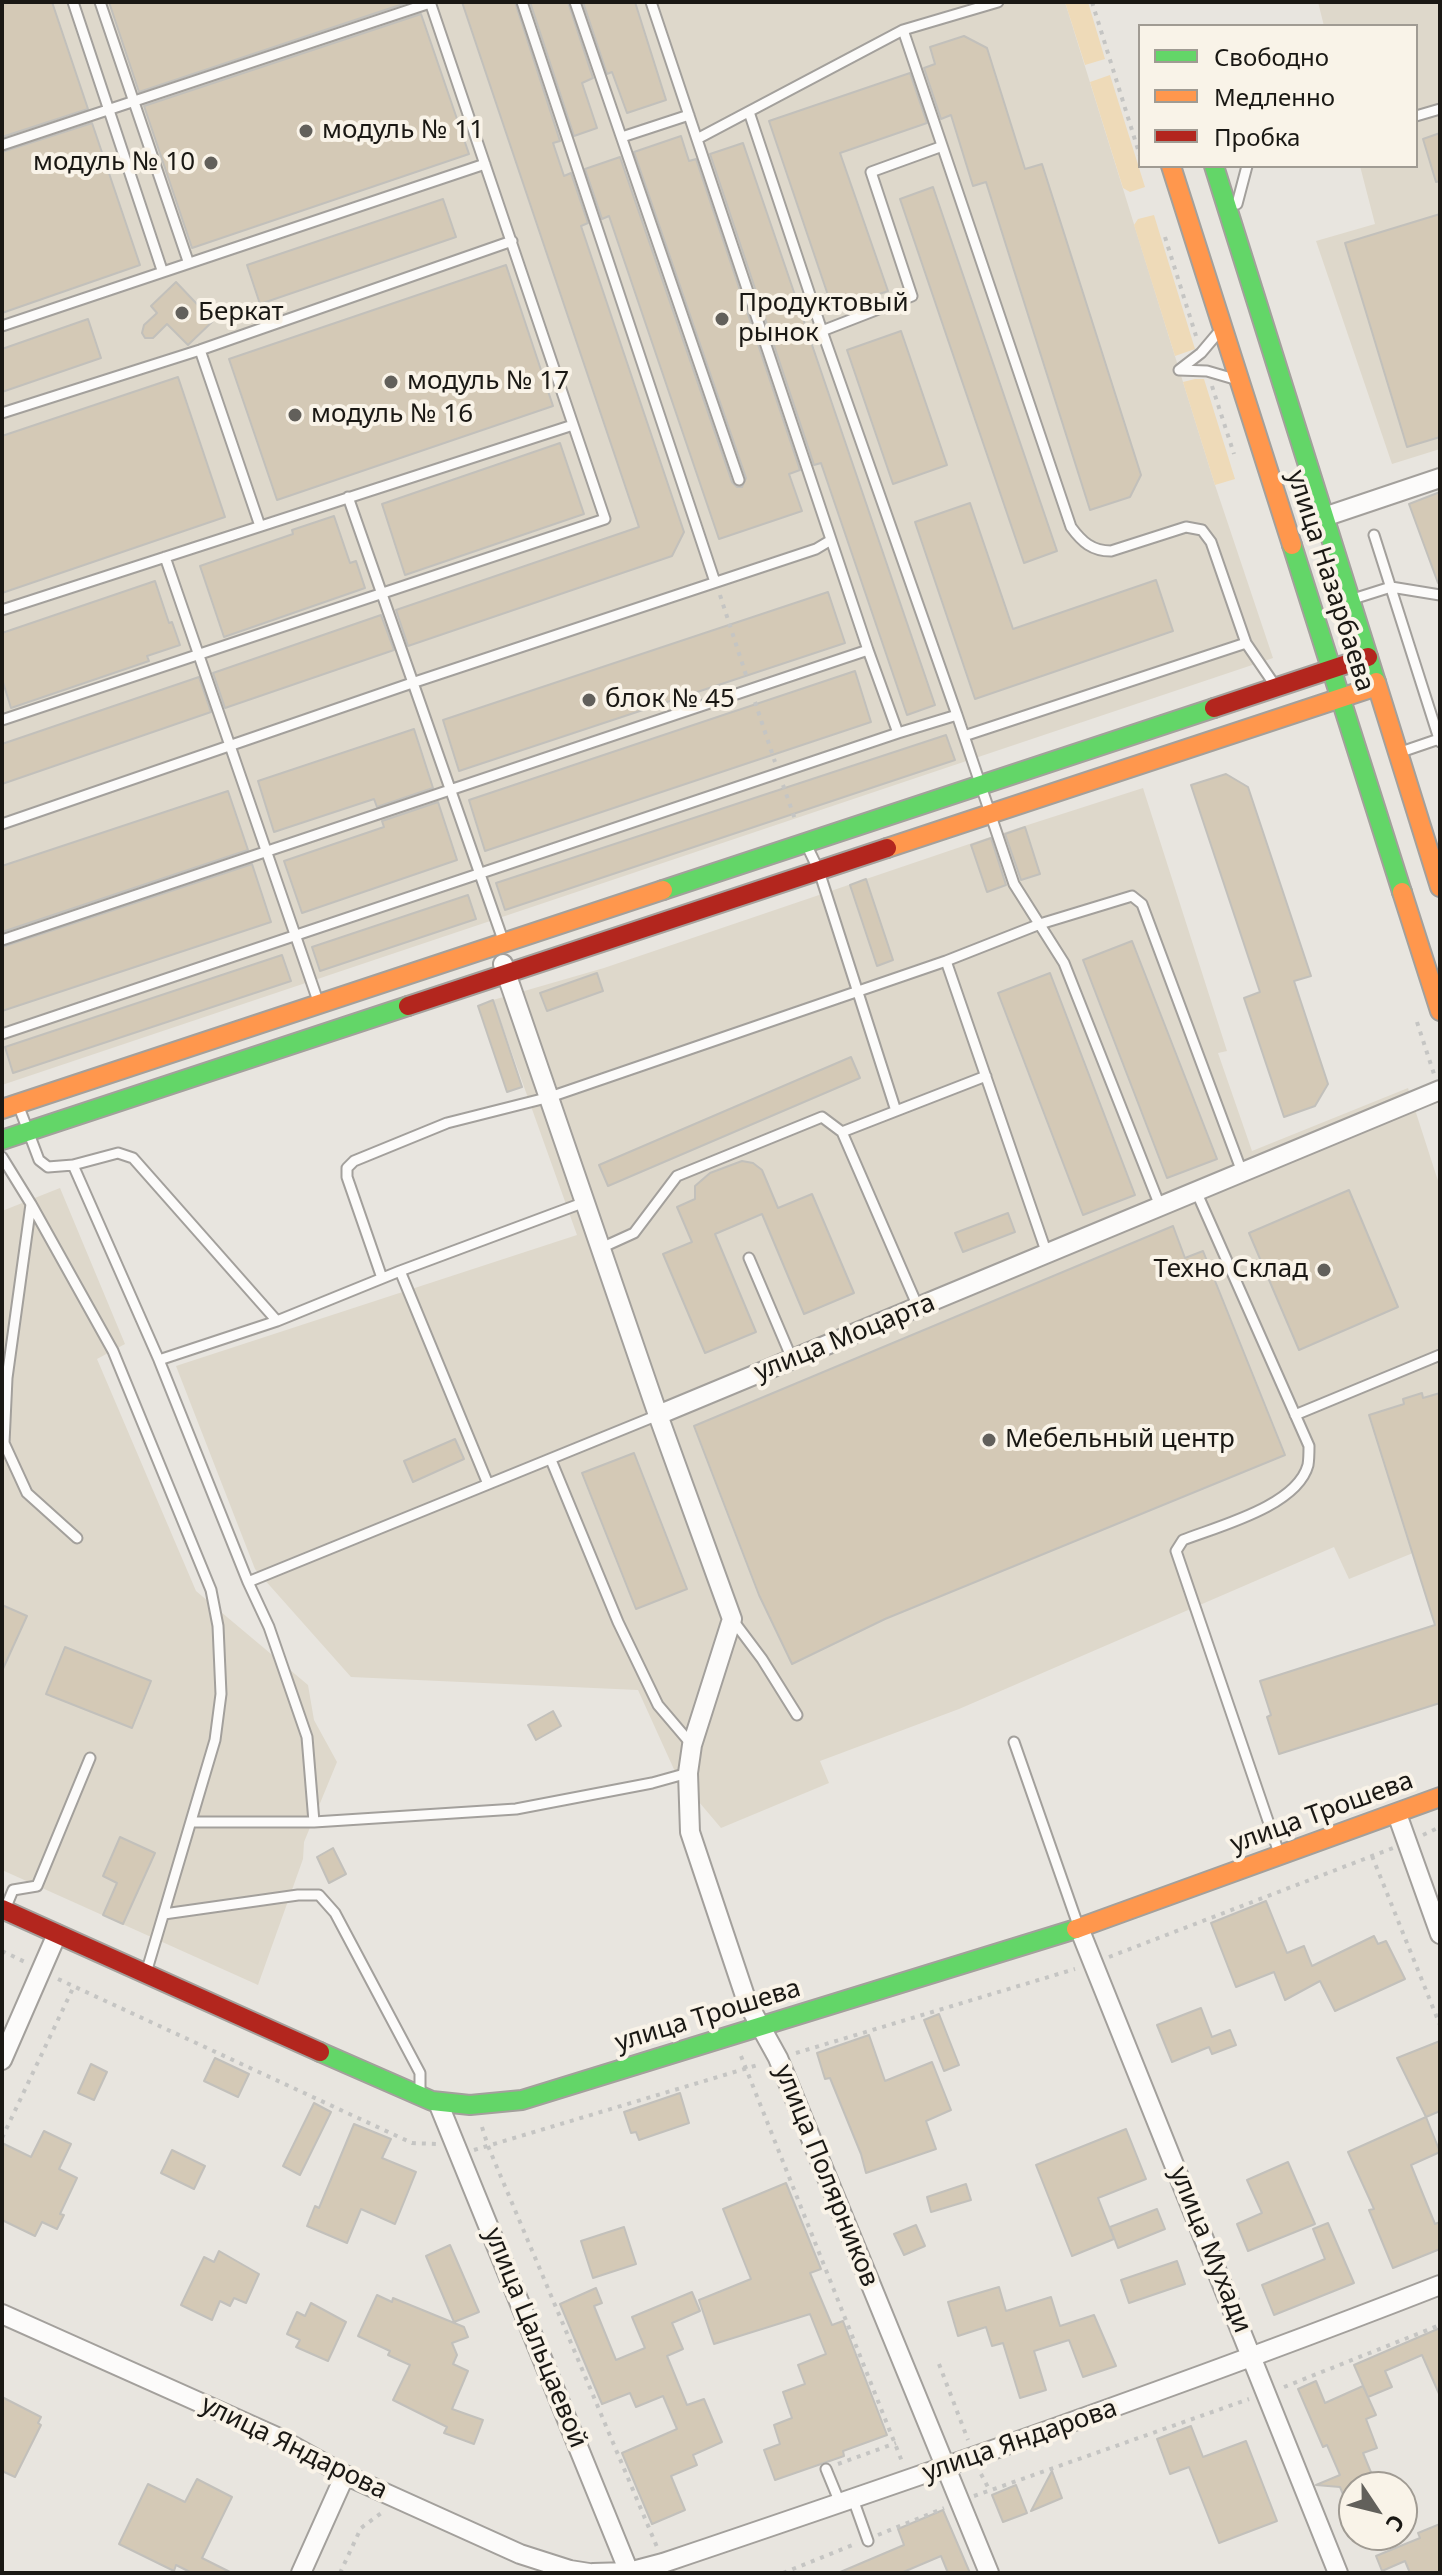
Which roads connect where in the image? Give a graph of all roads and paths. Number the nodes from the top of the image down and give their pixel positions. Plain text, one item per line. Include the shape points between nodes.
1 (73, 2) edge
2 (100, 2) edge
3 (430, 2) edge
4 (522, 2) edge
5 (575, 2) edge
6 (651, 2) edge
7 (998, 2) edge
8 (1092, 2) edge
9 (903, 30) junction
10 (133, 101) junction
11 (108, 109) junction
12 (1440, 109) edge
13 (749, 112) junction
14 (689, 115) junction
15 (1418, 115) edge
16 (622, 137) junction
17 (697, 139) junction
18 (2, 145) edge
19 (940, 147) junction
20 (1138, 150) edge
21 (485, 164) junction
22 (1172, 168) edge
23 (1215, 168) edge
24 (1246, 168) edge
25 (1232, 222) junction
26 (512, 241) junction
27 (188, 261) junction
28 (162, 270) junction
29 (1224, 325) junction
30 (2, 326) edge
31 (822, 331) junction
32 (200, 350) junction
33 (1240, 381) junction
34 (2, 413) edge
35 (573, 425) junction
36 (1440, 478) edge
37 (739, 480) dead end
38 (348, 497) junction
39 (1324, 517) junction
40 (260, 526) junction
41 (1374, 535) dead end
42 (831, 540) junction
43 (165, 557) junction
44 (715, 582) junction
45 (1391, 587) junction
46 (383, 594) junction
47 (1440, 595) edge
48 (1350, 600) junction
49 (2, 610) edge
50 (1246, 643) junction
51 (868, 650) junction
52 (198, 655) junction
53 (1368, 657) junction
54 (1331, 669) junction
55 (412, 683) junction
56 (1377, 686) junction
57 (1276, 687) junction
58 (1340, 698) junction
59 (957, 715) junction
60 (2, 720) edge
61 (898, 733) junction
62 (964, 736) junction
63 (1440, 740) edge
64 (230, 745) junction
65 (1398, 753) junction
66 (981, 785) junction
67 (449, 789) junction
68 (991, 814) junction
69 (2, 824) edge
70 (805, 843) junction
71 (266, 850) junction
72 (819, 871) junction
73 (479, 874) junction
74 (1440, 887) edge
75 (1040, 924) junction
76 (295, 935) junction
77 (2, 940) edge
78 (500, 944) junction
79 (946, 961) junction
80 (507, 974) junction
81 (857, 990) junction
82 (319, 1004) junction
83 (1440, 1011) edge
84 (2, 1034) edge
85 (986, 1076) junction
86 (1440, 1090) edge
87 (550, 1097) junction
88 (10, 1107) edge
89 (896, 1111) junction
90 (28, 1132) junction
91 (842, 1132) junction
92 (2, 1140) edge
93 (2, 1157) edge
94 (73, 1165) junction
95 (1242, 1172) junction
96 (7, 1175) edge
97 (1196, 1191) junction
98 (585, 1202) junction
99 (31, 1204) junction
100 (1160, 1206) junction
101 (601, 1248) junction
102 (1047, 1254) junction
103 (749, 1258) dead end
104 (400, 1271) junction
105 (382, 1278) junction
106 (918, 1307) junction
107 (277, 1321) junction
108 (1440, 1355) edge
109 (792, 1359) junction
110 (159, 1360) junction
111 (658, 1415) junction
112 (1295, 1415) junction
113 (551, 1460) junction
114 (488, 1484) junction
115 (77, 1538) dead end
116 (248, 1582) junction
117 (732, 1619) junction
118 (797, 1715) dead end
119 (1014, 1742) dead end
120 (692, 1745) junction
121 (90, 1758) dead end
122 (688, 1773) junction
123 (1440, 1797) edge
124 (1397, 1814) junction
125 (192, 1822) junction
126 (314, 1822) junction
127 (1280, 1856) junction
128 (1372, 1856) dead end
129 (3, 1910) edge
130 (164, 1914) junction
131 (1079, 1928) junction
132 (57, 1934) junction
133 (1440, 1934) edge
134 (145, 1974) junction
135 (74, 1986) dead end
136 (1440, 2025) edge
137 (761, 2026) junction
138 (732, 2035) junction
139 (2, 2060) edge
140 (420, 2097) junction
141 (439, 2105) junction
142 (476, 2105) junction
143 (2, 2138) edge
144 (1440, 2285) edge
145 (2, 2314) edge
146 (1440, 2325) edge
147 (1253, 2358) junction
148 (939, 2364) dead end
149 (1267, 2393) junction
150 (896, 2443) junction
151 (973, 2458) junction
152 (946, 2467) junction
153 (826, 2469) joint
154 (345, 2475) junction
155 (908, 2480) junction
156 (989, 2489) junction
157 (400, 2499) junction
158 (847, 2501) junction
159 (960, 2502) junction
160 (615, 2537) junction
161 (868, 2540) junction
162 (663, 2563) junction
163 (582, 2572) edge
164 (629, 2572) edge
165 (301, 2573) edge
166 (340, 2573) edge
167 (783, 2573) edge
168 (989, 2573) edge
169 (1338, 2573) edge

1 - 11 lane
2 - 10 lane
3 - 10 lane
3 - 21 lane
4 - 44 lane
5 - 16 lane
6 - 14 lane
7 - 9 lane
8 - 20 path
9 - 13 lane
9 - 19 lane
10 - 11 lane
10 - 27 lane
11 - 18 lane
11 - 28 lane
12 - 15 lane
13 - 17 lane
13 - 31 lane
14 - 16 lane
14 - 17 lane
16 - 37 lane
17 - 42 lane
19 - 31 lane via 871,172 912,296
19 - 50 lane via 1071,527 1100,551 1186,527 1202,530 1211,542
21 - 26 lane
21 - 27 lane
22 - 29 street, улица Назарбаева
23 - 25 street, улица Назарбаева
24 - 25 lane
25 - 39 street, улица Назарбаева
26 - 32 lane
26 - 35 lane
27 - 28 lane
28 - 30 lane
29 - 33 street, улица Назарбаева
29 - 33 lane via 1179,370
31 - 59 lane
32 - 34 lane
32 - 40 lane
33 - 54 street, улица Назарбаева
35 - 38 lane
35 - 46 lane via 605,519
36 - 39 street
38 - 40 lane
38 - 46 lane
39 - 48 street, улица Назарбаева
40 - 43 lane
41 - 45 lane
42 - 44 lane
42 - 51 lane
43 - 49 lane
43 - 52 lane
44 - 55 lane
45 - 47 lane
45 - 48 lane
45 - 63 lane
46 - 52 lane
46 - 55 lane
48 - 53 street, улица Назарбаева
50 - 57 lane
50 - 62 lane
51 - 61 lane
51 - 67 lane
52 - 60 lane
52 - 64 lane
53 - 54 street
53 - 56 street, улица Назарбаева
54 - 57 street
54 - 58 street, улица Назарбаева
55 - 64 lane
55 - 67 lane
56 - 58 street
56 - 65 street, улица Назарбаева
57 - 66 street
58 - 68 street
58 - 83 street, улица Назарбаева
59 - 61 lane
59 - 62 lane
61 - 73 lane
62 - 66 lane
63 - 65 lane
64 - 69 lane
64 - 71 lane
65 - 74 street, улица Назарбаева
66 - 68 lane
66 - 70 street
67 - 71 lane
67 - 73 lane
68 - 72 street
68 - 75 lane via 1014,884
70 - 72 lane
70 - 78 street
71 - 76 lane
71 - 77 lane
72 - 80 street
72 - 81 lane
73 - 76 lane
73 - 78 lane
75 - 79 lane
75 - 95 lane via 1127,897 1140,900
75 - 100 lane via 1064,963
76 - 82 lane
76 - 84 lane
78 - 80 street
78 - 82 street
79 - 81 lane
79 - 85 lane
80 - 87 street
80 - 90 street
81 - 87 lane
81 - 89 lane
82 - 88 street
85 - 89 lane
85 - 102 lane
86 - 95 street, улица Моцарта
87 - 98 street
87 - 105 lane via 447,1123 350,1164 347,1177
88 - 90 lane
89 - 91 lane
90 - 92 street
90 - 94 lane via 39,1160 48,1167
91 - 101 lane via 822,1117 677,1176 634,1233
91 - 106 lane
93 - 96 lane
94 - 107 lane via 118,1153 133,1158
94 - 110 lane
95 - 97 street, улица Моцарта
96 - 99 lane
97 - 100 street, улица Моцарта
97 - 112 lane
98 - 101 street
98 - 104 lane
99 - 115 lane via 7,1378 4,1443 27,1493
99 - 125 lane via 113,1351 211,1590 221,1694 215,1740
100 - 102 street, улица Моцарта
101 - 111 street
102 - 106 street, улица Моцарта
103 - 109 lane
104 - 105 lane
104 - 114 lane
105 - 107 lane
106 - 109 street, улица Моцарта
107 - 110 lane
108 - 112 lane
109 - 111 street, улица Моцарта
110 - 116 lane
111 - 113 lane, улица Моцарта
111 - 117 street
112 - 127 lane via 1309,1446 1301,1479 1268,1507 1183,1540 1176,1551
113 - 114 lane, улица Моцарта
113 - 120 lane via 658,1705
114 - 116 lane, улица Моцарта
116 - 126 lane via 307,1737
117 - 118 lane
117 - 120 street, улица Полярников
119 - 131 lane
120 - 122 street, улица Полярников
121 - 129 lane via 37,1886 13,1890
122 - 126 lane via 516,1809
122 - 137 street, улица Полярников via 690,1832 747,2002
123 - 124 street, улица Трошева
124 - 127 street, улица Трошева
124 - 133 street
125 - 126 lane
125 - 130 lane
127 - 131 street, улица Трошева
128 - 136 path
129 - 132 street, улица Трошева
130 - 134 lane
130 - 140 lane via 319,1895 335,1913 420,2073
131 - 137 street, улица Трошева
131 - 147 street, улица Мухади
132 - 134 street, улица Трошева
132 - 139 street
134 - 140 street, улица Трошева
135 - 143 path
137 - 138 street, улица Трошева
137 - 152 street, улица Полярников
138 - 142 street, улица Трошева via 522,2100
138 - 150 path
140 - 141 street, улица Трошева
141 - 142 street, улица Трошева
141 - 160 street, улица Цальцаевой
142 - 162 path via 488,2146
144 - 147 street, улица Яндарова
145 - 154 street, улица Яндарова via 277,2437
146 - 149 path
147 - 149 street, улица Мухади
147 - 151 street, улица Яндарова
148 - 151 path
149 - 156 path
149 - 169 street, улица Мухади
150 - 153 path
150 - 155 path
151 - 152 street, улица Яндарова
151 - 156 path
152 - 155 street, улица Яндарова
152 - 159 street, улица Полярников
153 - 158 lane
154 - 157 street, улица Яндарова
154 - 165 street
155 - 158 street, улица Яндарова
156 - 159 path
157 - 163 street, улица Яндарова via 520,2554
157 - 166 path via 361,2528
158 - 161 lane
158 - 162 street, улица Яндарова
159 - 161 path
159 - 168 street, улица Полярников
160 - 163 street via 602,2565
160 - 164 street, улица Цальцаевой
161 - 167 path
162 - 164 street, улица Яндарова
163 - 164 street, улица Яндарова

